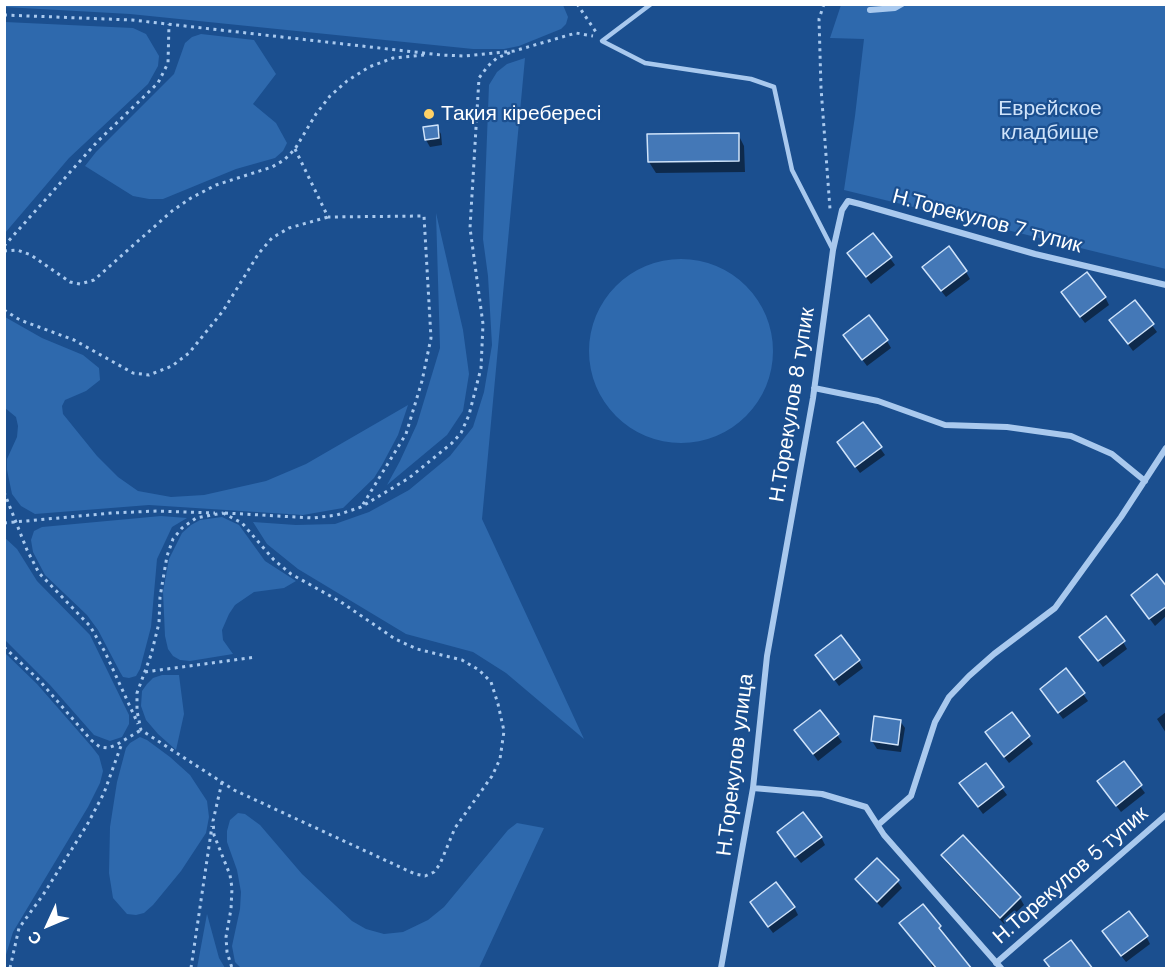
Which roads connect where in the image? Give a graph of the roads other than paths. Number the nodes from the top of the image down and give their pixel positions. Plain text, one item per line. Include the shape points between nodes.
1 (651, 4) edge
2 (903, 4) edge
3 (870, 10) dead end
4 (833, 250) junction
5 (1167, 285) edge
6 (814, 388) junction
7 (1167, 448) edge
8 (1145, 481) junction
9 (783, 566) joint
10 (753, 789) junction
11 (1167, 815) edge
12 (878, 825) junction
13 (999, 966) edge
14 (721, 969) edge

1 - 4 lane via 602,41 645,63 751,79 774,87 792,170
2 - 3 street
4 - 5 street, Н.Торекулов 7 тупик via 842,210 848,201 1035,254
4 - 6 street, Н.Торекулов 8 тупик
6 - 8 street via 878,401 945,425 1071,436 1112,454
6 - 9 street, Н.Торекулов 8 тупик
7 - 8 street
8 - 12 street via 1055,609 994,654 949,697 935,722 911,796
9 - 10 street, Н.Торекулов улица via 766,656
10 - 12 street via 833,797 866,807
10 - 14 street, Н.Торекулов улица
11 - 13 street, Н.Торекулов 5 тупик
12 - 13 street

